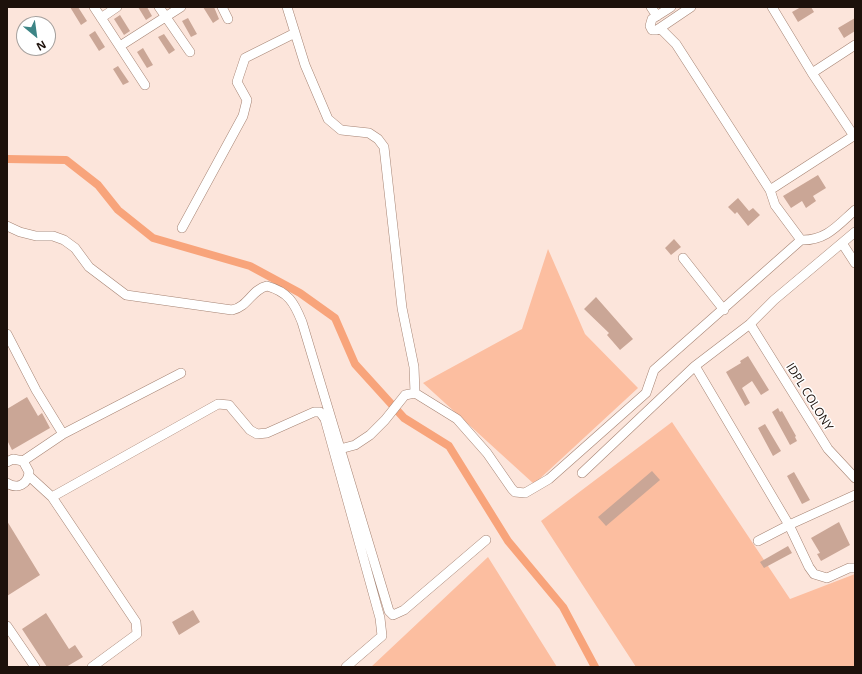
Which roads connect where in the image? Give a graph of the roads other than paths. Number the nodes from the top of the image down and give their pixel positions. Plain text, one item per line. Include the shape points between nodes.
1 (94, 7) edge
2 (117, 7) edge
3 (159, 7) edge
4 (181, 7) edge
5 (222, 7) edge
6 (287, 7) edge
7 (650, 7) edge
8 (671, 7) edge
9 (691, 7) edge
10 (772, 7) edge
11 (166, 16) junction
12 (657, 16) junction
13 (101, 18) junction
14 (228, 19) dead end
15 (660, 28) junction
16 (295, 34) junction
17 (855, 44) edge
18 (120, 46) junction
19 (190, 52) dead end
20 (812, 73) junction
21 (145, 85) dead end
22 (855, 136) edge
23 (770, 190) junction
24 (855, 210) edge
25 (7, 226) edge
26 (182, 228) dead end
27 (855, 232) edge
28 (801, 240) junction
29 (842, 242) junction
30 (683, 258) dead end
31 (855, 263) edge
32 (724, 310) junction
33 (750, 324) junction
34 (7, 334) edge
35 (695, 366) junction
36 (181, 373) dead end
37 (415, 393) junction
38 (63, 434) junction
39 (340, 449) junction
40 (23, 461) junction
41 (7, 462) edge
42 (582, 473) dead end
43 (29, 476) junction
44 (855, 478) edge
45 (7, 485) edge
46 (855, 495) edge
47 (52, 497) junction
48 (789, 525) junction
49 (486, 540) dead end
50 (758, 541) dead end
51 (855, 568) edge
52 (7, 626) edge
53 (34, 666) edge
54 (92, 667) edge
55 (346, 667) edge

1 - 13 street
2 - 13 street
3 - 11 street
4 - 11 street
5 - 14 street
6 - 16 street
7 - 12 street
8 - 12 street
9 - 15 street
10 - 20 street
11 - 18 street
11 - 19 street
12 - 15 street via 650,22 650,26 654,31
13 - 18 street
15 - 23 street via 676,44
16 - 26 street via 245,58 237,82 247,100 242,116
16 - 37 street via 328,119 341,130 369,133 384,147 402,308 414,367
17 - 20 street
18 - 21 street
20 - 22 street
22 - 23 street
23 - 28 street via 775,205
24 - 28 street via 823,237
25 - 39 street via 36,236 53,236 64,240 75,248 100,277 126,295 135,298 232,310 240,308 258,289 264,287 284,294 294,301 302,322
27 - 29 street
28 - 32 street
29 - 31 street
29 - 33 street
30 - 32 street
32 - 37 street via 654,370 646,393 626,412 549,479 525,493 512,489 487,453 457,419
33 - 35 street
33 - 44 street, IDPL COLONY via 828,449
34 - 38 street via 36,390
35 - 42 street
35 - 48 street
36 - 38 street
37 - 39 street via 405,395 385,420 363,441
38 - 40 street
39 - 49 street via 393,615 404,610
40 - 41 street
40 - 43 street via 28,468
43 - 45 street via 21,486
43 - 47 street
46 - 48 street
47 - 54 street via 136,622 137,634
47 - 55 street via 218,404 229,405 250,430 257,434 267,433 314,412 320,412 327,427 380,618 382,636
48 - 50 street
48 - 51 street via 814,574 827,578
52 - 53 street

